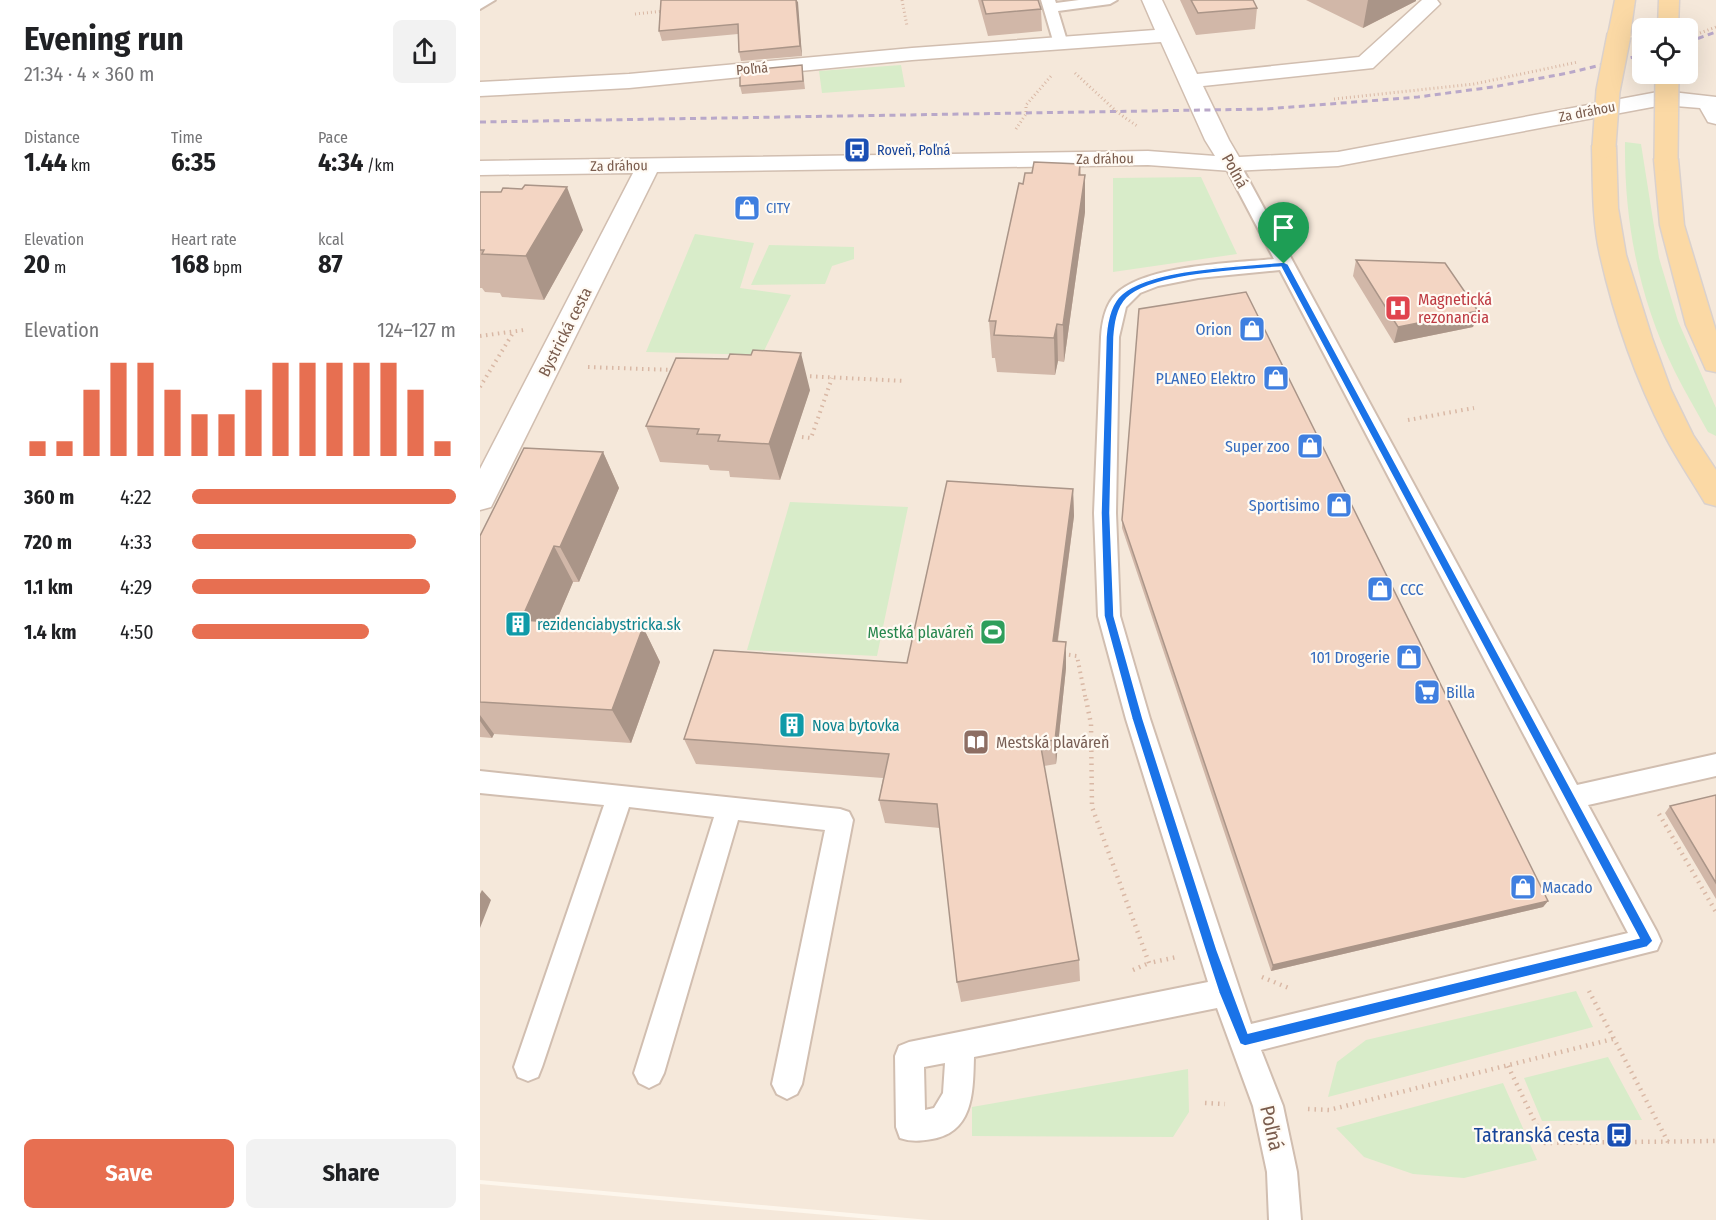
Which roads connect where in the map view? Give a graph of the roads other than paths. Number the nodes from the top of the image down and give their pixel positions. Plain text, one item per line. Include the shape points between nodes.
1 (488, 0) edge
2 (1110, 0) edge
3 (1152, 0) edge
4 (1625, 0) edge
5 (1669, 0) edge
6 (1430, 3) dead end
7 (1049, 4) edge
8 (480, 5) edge
9 (1668, 18) edge
10 (1168, 35) junction
11 (1061, 44) junction
12 (1190, 81) junction
13 (1667, 84) edge
14 (480, 89) edge
15 (1716, 117) edge
16 (1232, 164) junction
17 (649, 165) junction
18 (480, 168) edge
19 (1284, 264) junction
20 (1716, 363) edge
21 (1716, 495) edge
22 (480, 499) edge
23 (1716, 765) edge
24 (480, 782) edge
25 (620, 795) junction
26 (1570, 798) junction
27 (729, 807) junction
28 (1225, 993) junction
29 (1245, 1040) junction
30 (960, 1047) dead end
31 (528, 1067) dead end
32 (649, 1073) dead end
33 (788, 1084) dead end
34 (1285, 1220) edge

1 - 8 lane
2 - 7 lane
3 - 10 street, Poľná
4 - 21 main road, bridge via 1608,91 1604,146 1606,208 1613,255 1657,390
5 - 9 main road
6 - 12 street via 1365,63
7 - 11 lane
10 - 11 street, Poľná
10 - 12 street, Poľná
11 - 14 street, Poľná via 629,81
12 - 16 street, Poľná
13 - 20 main road, bridge via 1666,159 1672,225 1700,325
15 - 16 street, Za dráhou via 1708,102 1664,98 1365,155 1310,162
16 - 17 street, Za dráhou via 1148,158
16 - 19 lane, Poľná
17 - 18 street, Za dráhou
17 - 22 street, Bystrická cesta
19 - 26 lane, Poľná
19 - 28 lane, Poľná via 1196,273 1142,285 1123,297 1112,318 1110,337 1105,513 1109,616
23 - 26 lane
24 - 25 lane
25 - 27 lane
25 - 31 lane
26 - 29 lane, Poľná via 1647,941
27 - 32 lane
27 - 33 lane via 840,820
28 - 29 lane, Poľná
28 - 30 lane
29 - 34 lane, Poľná via 1268,1106 1282,1172

